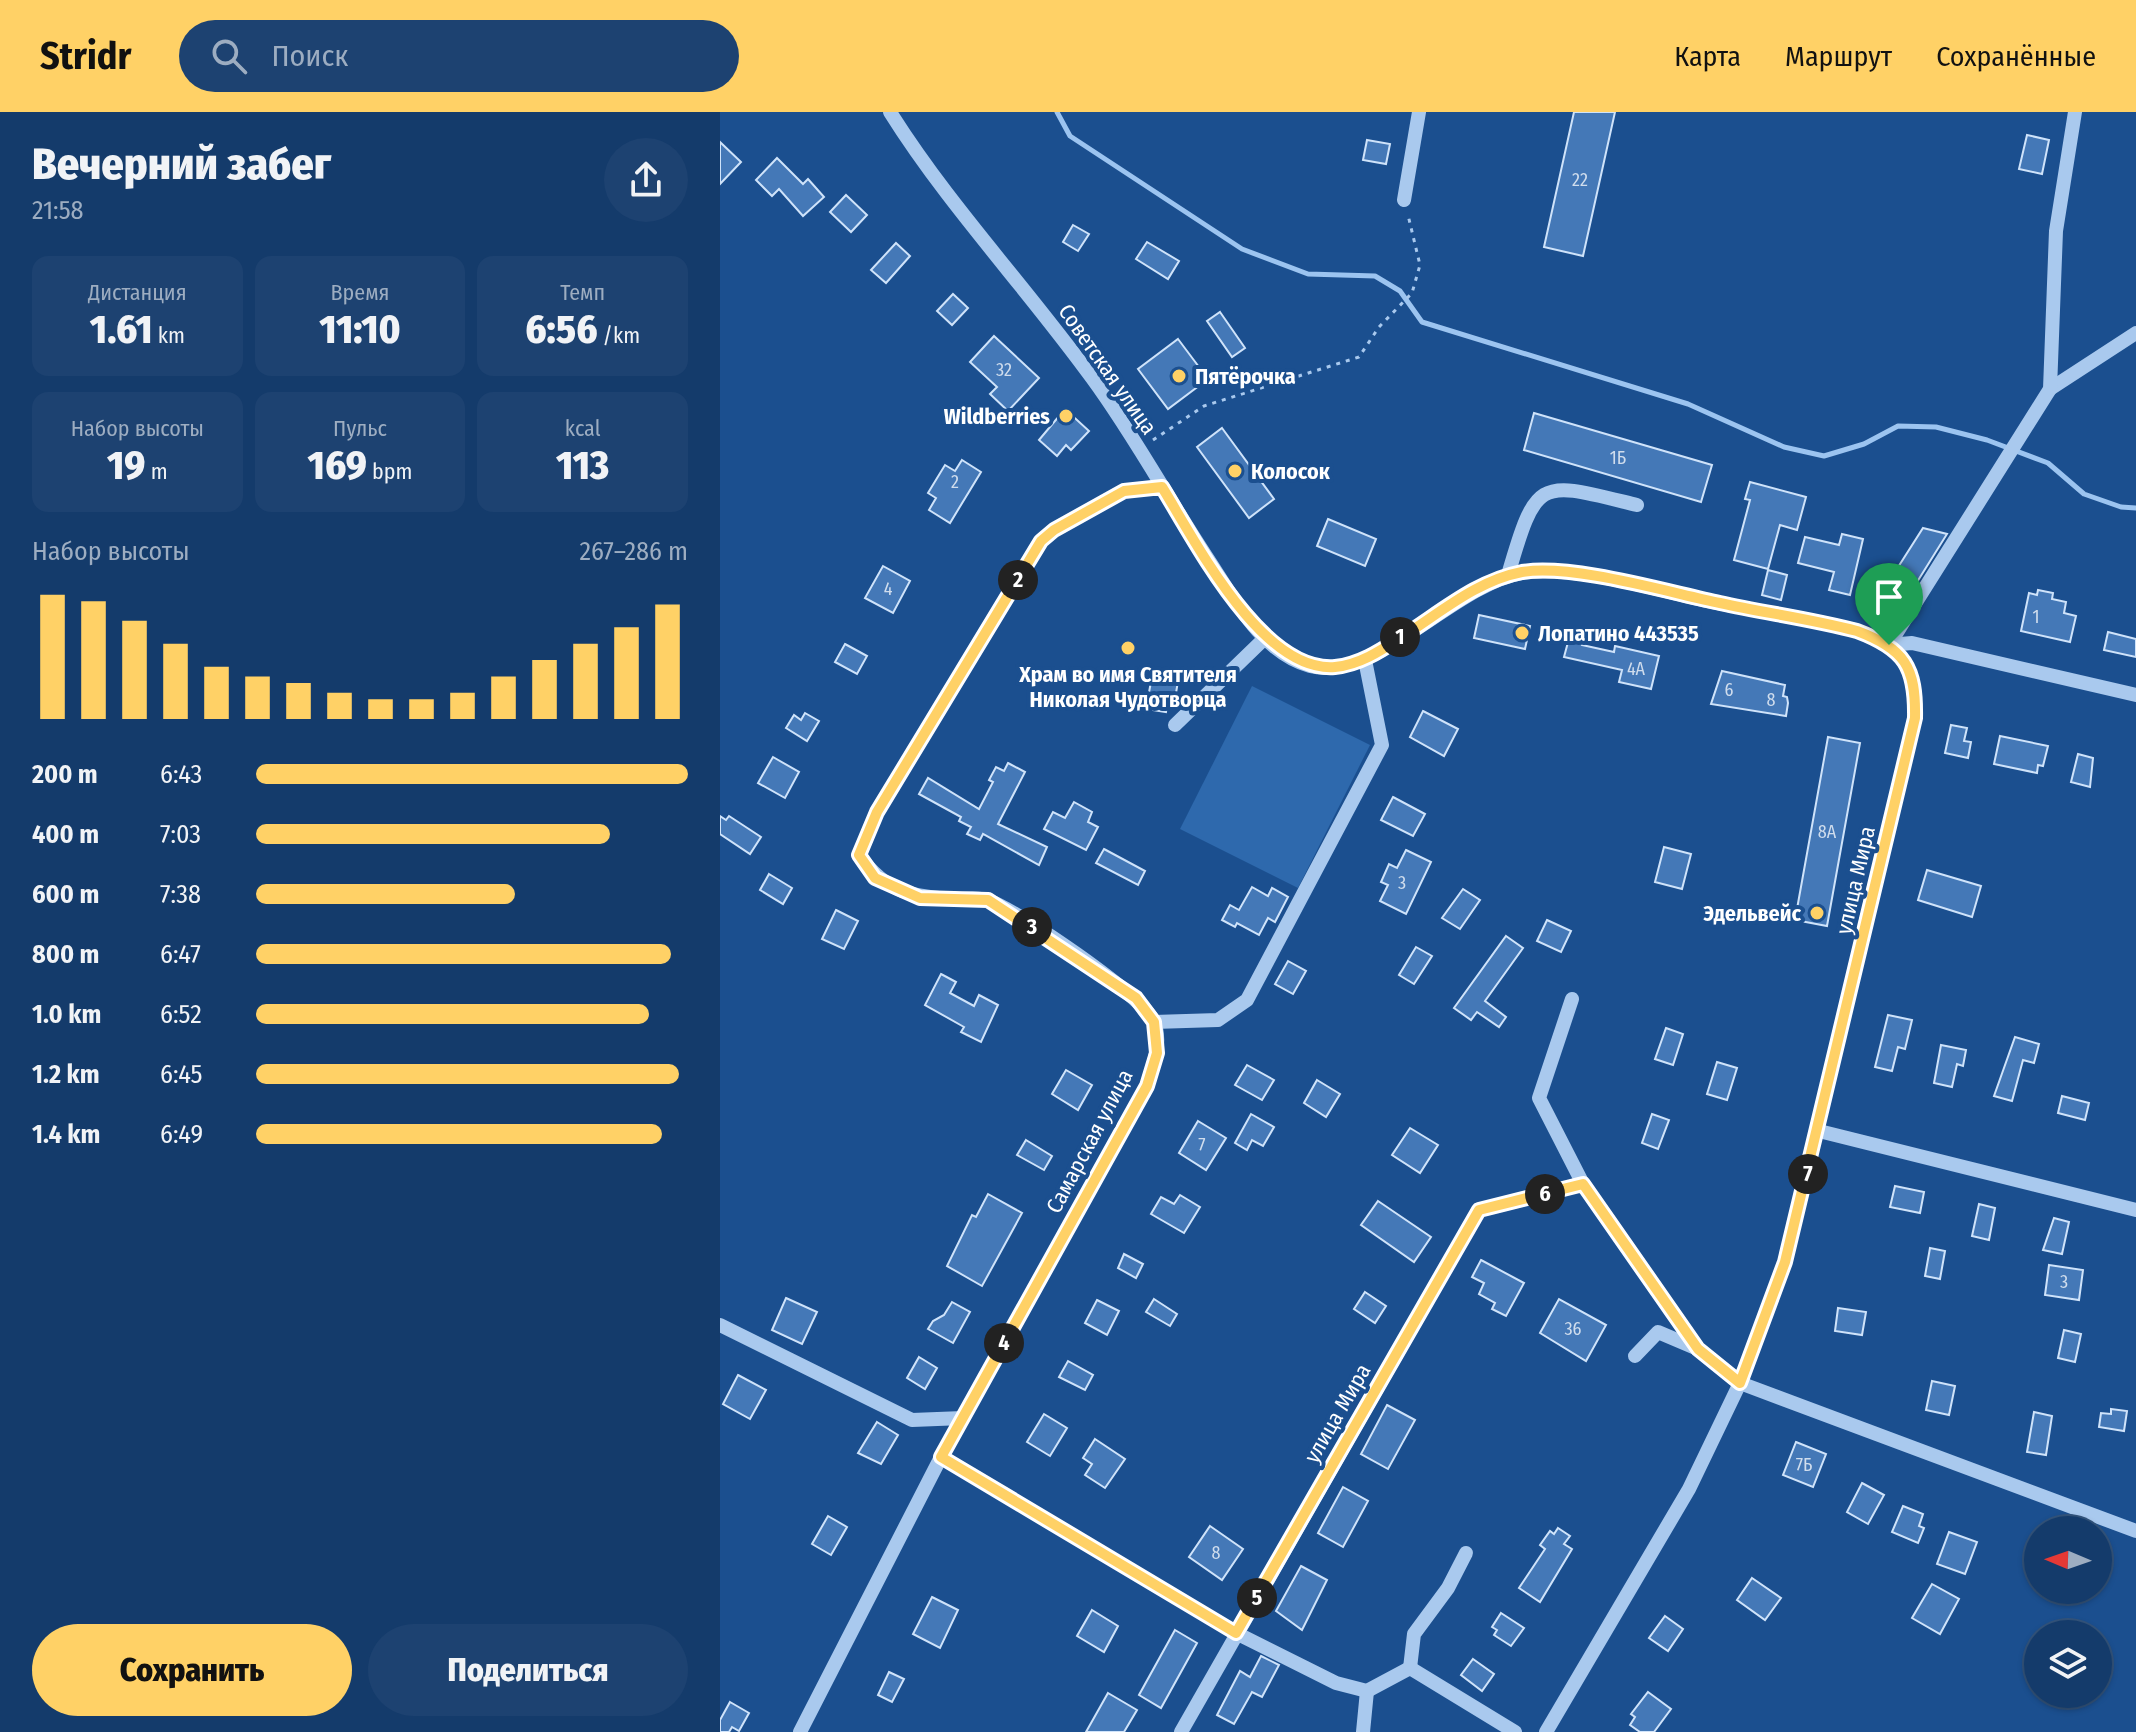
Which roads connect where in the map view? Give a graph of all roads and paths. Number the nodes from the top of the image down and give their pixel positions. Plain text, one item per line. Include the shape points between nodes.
1 (890, 112) edge
2 (1419, 112) edge
3 (2075, 112) edge
4 (1404, 200) joint
5 (2136, 333) edge
6 (2050, 389) junction
7 (1139, 450) junction
8 (1162, 487) junction
9 (1637, 505) dead end
10 (1508, 575) junction
11 (1265, 638) junction
12 (1889, 645) junction
13 (1365, 660) junction
14 (2136, 695) edge
15 (1175, 725) dead end
16 (1572, 999) dead end
17 (1154, 1022) junction
18 (1819, 1131) junction
19 (1583, 1184) junction
20 (2136, 1210) edge
21 (720, 1325) edge
22 (1698, 1349) junction
23 (1635, 1356) dead end
24 (1740, 1383) junction
25 (963, 1418) junction
26 (941, 1457) junction
27 (2136, 1531) edge
28 (1466, 1553) dead end
29 (1236, 1633) junction
30 (1410, 1668) junction
31 (1367, 1691) junction
32 (800, 1732) edge
33 (1181, 1732) edge
34 (1363, 1732) edge
35 (1515, 1732) edge
36 (1546, 1732) edge

1 - 7 street, Советская улица via 1091,376
2 - 4 street
3 - 6 street via 2056,231
4 - 7 path via 1420,265 1412,293 1359,357 1204,406
5 - 6 street
6 - 12 street
7 - 8 street, Советская улица
8 - 11 street, Советская улица
8 - 17 street via 1124,491 1041,541 877,812 859,855 875,878 920,898 988,900 1136,998
9 - 10 street via 1565,487 1549,491 1525,515
10 - 12 street via 1547,572 1607,580 1839,626
10 - 13 street via 1483,584
11 - 13 street, Советская улица via 1310,666
11 - 15 street
12 - 14 street via 1912,643
12 - 18 street, улица Мира via 1915,683 1915,718
13 - 17 street via 1382,745 1247,1000 1218,1020
16 - 19 street via 1539,1098
17 - 25 street, Самарская улица via 1157,1053 1147,1086
18 - 20 street
18 - 24 street, улица Мира via 1785,1262
19 - 22 street
19 - 29 street, улица Мира via 1479,1210
21 - 25 street via 912,1420
22 - 23 street via 1658,1332
22 - 24 street
24 - 27 street
24 - 36 street, улица Мира via 1689,1489
25 - 26 street, Самарская улица
26 - 29 street
26 - 32 street, Самарская улица
28 - 30 street via 1414,1634
29 - 31 street via 1336,1683
29 - 33 street, улица Мира
30 - 31 street
30 - 35 street
31 - 34 street

